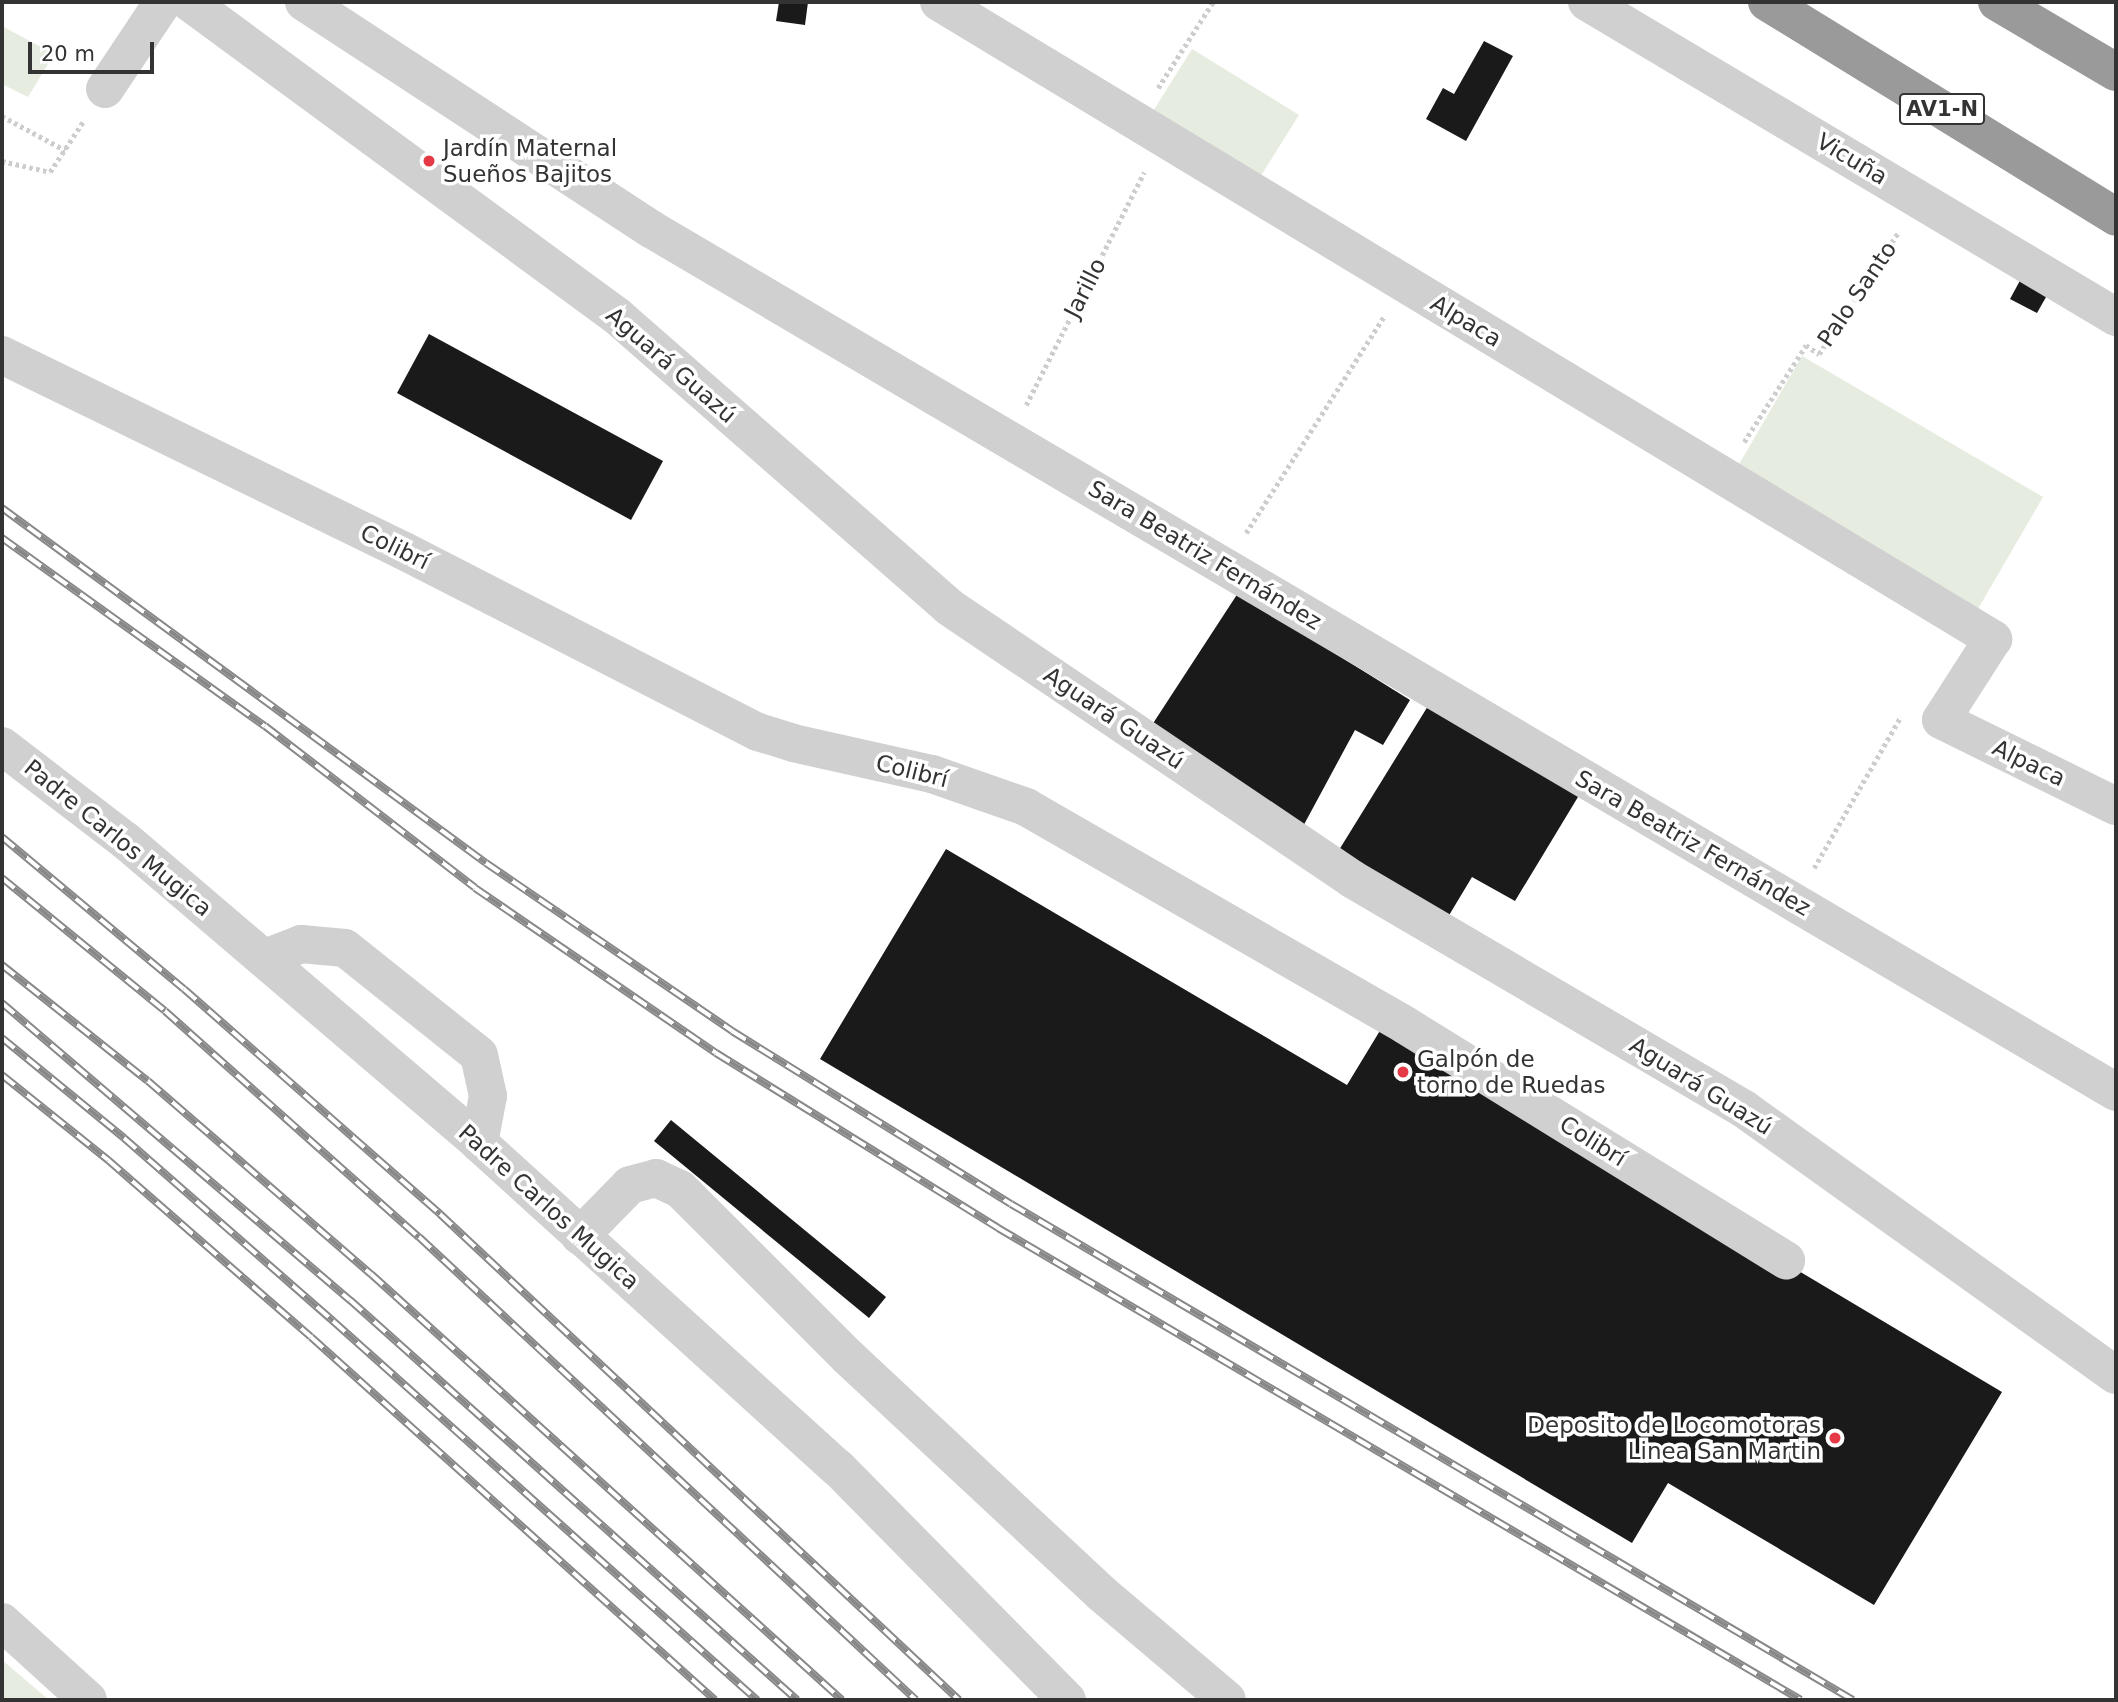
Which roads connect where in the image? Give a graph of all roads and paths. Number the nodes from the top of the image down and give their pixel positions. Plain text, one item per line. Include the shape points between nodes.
1 (163, 2) edge
2 (188, 2) edge
3 (304, 2) edge
4 (939, 2) edge
5 (1213, 2) edge
6 (1587, 2) edge
7 (1767, 2) edge
8 (1997, 2) edge
9 (2116, 72) edge
10 (105, 89) joint
11 (2, 116) edge
12 (1149, 129) junction
13 (65, 149) junction
14 (2, 161) edge
15 (1920, 200) junction
16 (2116, 217) edge
17 (1404, 284) junction
18 (2116, 317) edge
19 (2, 355) edge
20 (1009, 439) junction
21 (1722, 475) junction
22 (1225, 567) junction
23 (1941, 720) junction
24 (2, 746) edge
25 (2116, 806) edge
26 (1794, 903) junction
27 (265, 958) junction
28 (2116, 1092) edge
29 (480, 1143) junction
30 (580, 1236) junction
31 (1786, 1260) dead end
32 (2108, 1368) edge
33 (2, 1622) edge
34 (88, 1700) edge
35 (1067, 1700) edge
36 (1227, 1700) edge

1 - 10 street
2 - 32 street, Aguará Guazú via 617,317 950,607 1352,879 1744,1109
3 - 20 street, Sara Beatriz Fernández via 651,229
4 - 12 street, Alpaca
5 - 12 path, Jarillo
6 - 15 street, Vicuña
7 - 16 highway, AV1-N
8 - 9 highway
10 - 13 path
11 - 13 path
12 - 17 street, Alpaca
12 - 20 path, Jarillo
13 - 14 path via 50,172
15 - 18 street, Vicuña
15 - 21 path, Palo Santo via 1819,354 1807,345
17 - 21 street, Alpaca
17 - 22 path
19 - 31 street, Colibrí via 404,551 758,732 932,774 1026,807 1405,1025
20 - 22 street, Sara Beatriz Fernández
21 - 23 street, Alpaca via 1993,639
22 - 26 street, Sara Beatriz Fernández
23 - 25 street, Alpaca
23 - 26 path via 1901,716
24 - 27 street, Padre Carlos Mugica via 126,841
26 - 28 street, Sara Beatriz Fernández
27 - 29 street, Padre Carlos Mugica
27 - 29 street via 301,944 345,948 479,1055 488,1096
29 - 30 street, Padre Carlos Mugica
30 - 35 street, Padre Carlos Mugica via 838,1468
30 - 36 street via 630,1185 656,1178 680,1189 858,1366 1101,1593
33 - 34 street

